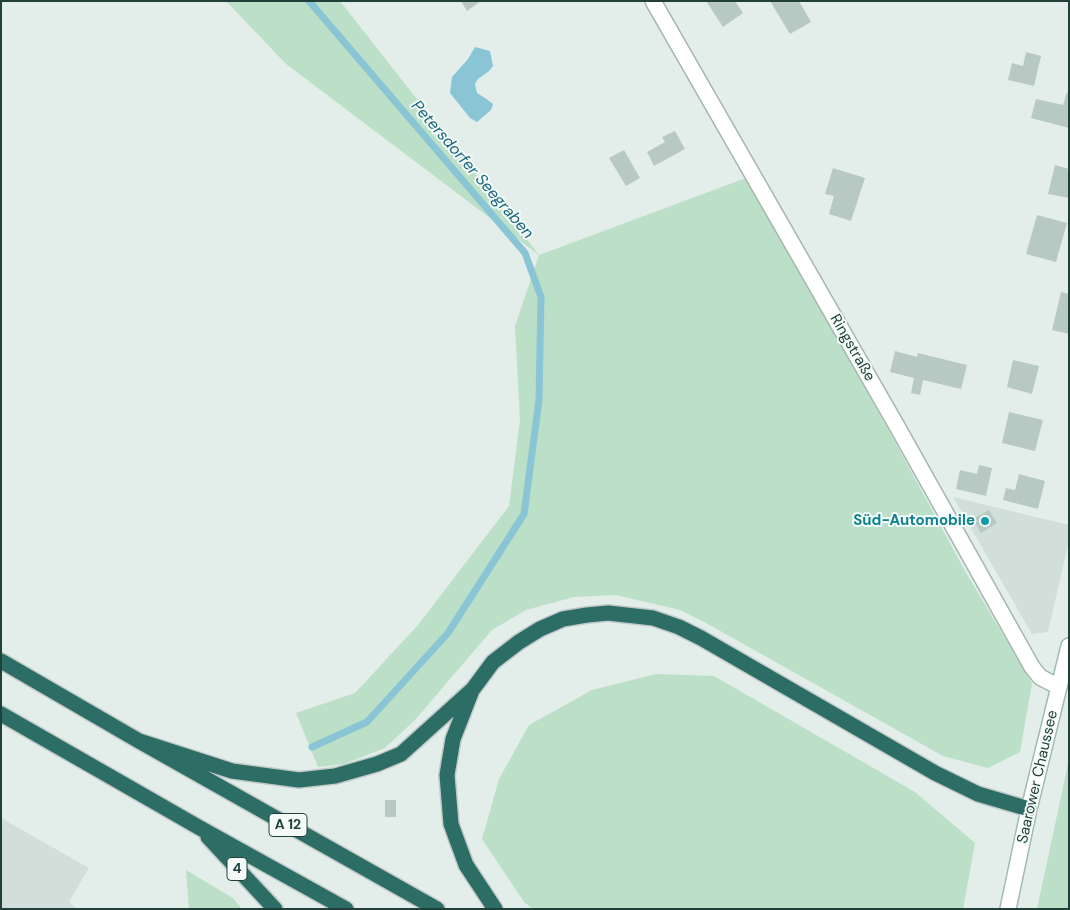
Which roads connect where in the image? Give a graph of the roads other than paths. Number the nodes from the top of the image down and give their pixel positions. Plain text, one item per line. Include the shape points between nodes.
1 (653, 1) edge
2 (1069, 646) edge
3 (1, 661) edge
4 (1059, 687) junction
5 (472, 689) junction
6 (1, 714) edge
7 (139, 741) junction
8 (1029, 809) junction
9 (200, 828) junction
10 (275, 909) edge
11 (346, 909) edge
12 (437, 909) edge
13 (496, 909) edge
14 (1008, 909) edge

1 - 4 street, Ringstraße via 1032,667 1040,677
2 - 4 street, Saarower Chaussee
3 - 7 highway, A 12
4 - 8 street, Saarower Chaussee
5 - 7 highway via 401,754 335,776 299,780 232,771
5 - 8 highway via 493,662 540,629 563,619 608,613 653,618 701,638 935,773 978,794
5 - 13 highway via 453,739 447,775 451,824 466,865
6 - 9 highway
7 - 12 highway, A 12
8 - 14 street, Saarower Chaussee
9 - 10 highway, 4
9 - 11 highway

